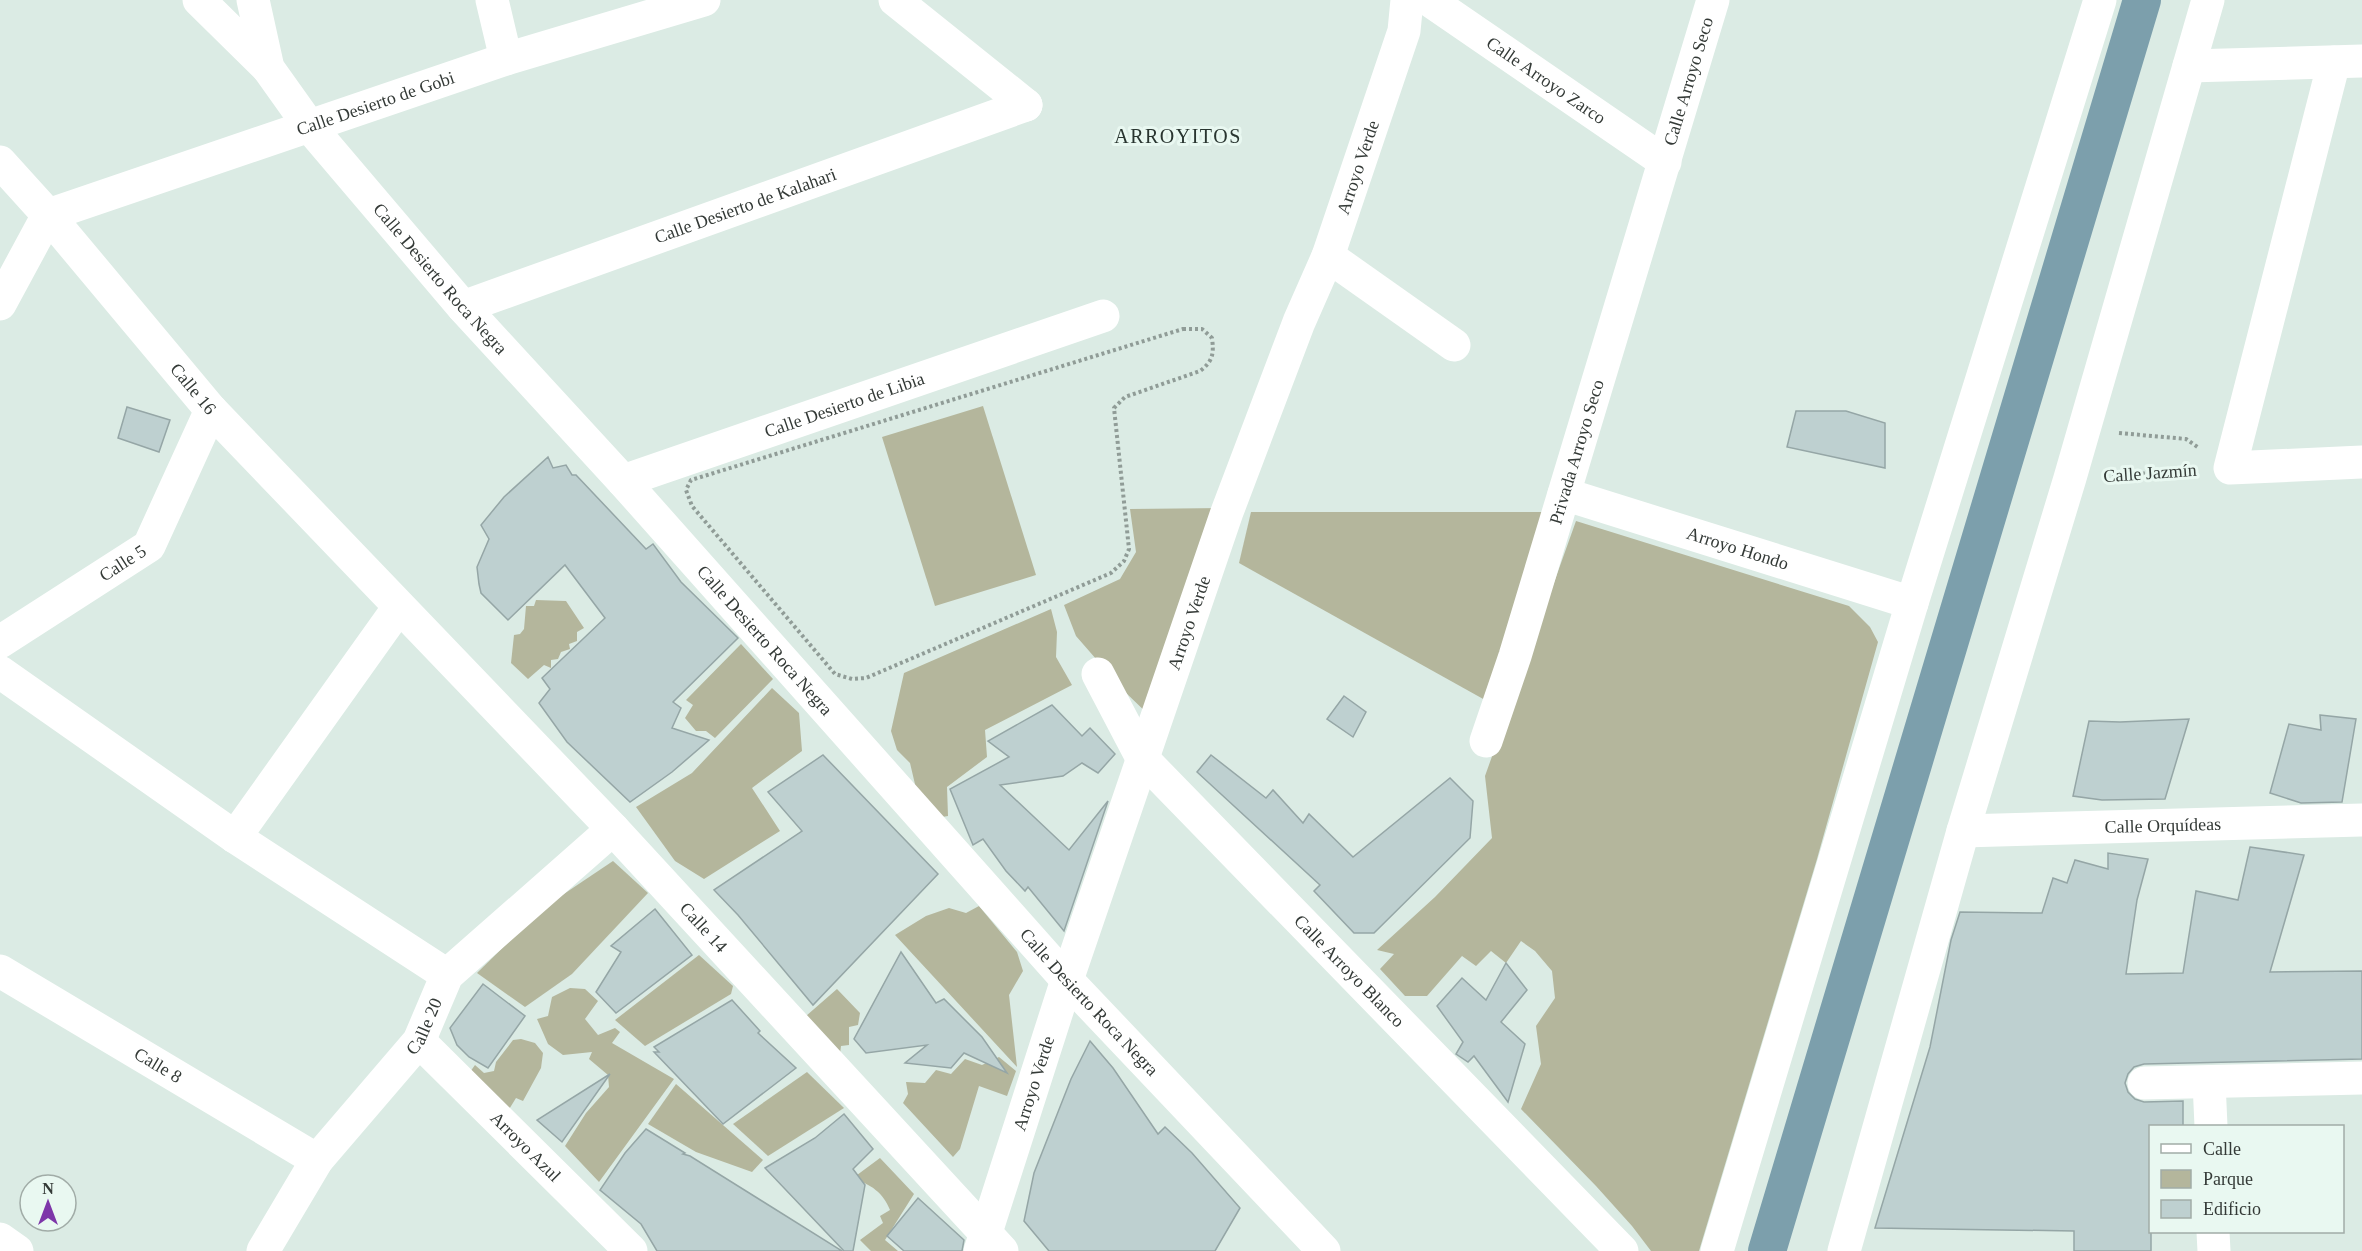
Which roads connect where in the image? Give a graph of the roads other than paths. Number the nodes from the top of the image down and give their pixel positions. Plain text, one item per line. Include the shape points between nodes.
1 (199, 0) edge
2 (253, 0) edge
3 (492, 0) edge
4 (704, 0) edge
5 (895, 0) edge
6 (1407, 0) edge
7 (1429, 0) edge
8 (1713, 0) edge
9 (2100, 0) edge
10 (2208, 0) edge
11 (506, 59) junction
12 (2348, 62) edge
13 (2189, 66) junction
14 (268, 68) junction
15 (310, 127) junction
16 (0, 162) edge
17 (1665, 162) junction
18 (48, 215) junction
19 (1328, 256) junction
20 (0, 304) edge
21 (463, 307) junction
22 (1103, 316) dead end
23 (1454, 345) dead end
24 (211, 410) junction
25 (2362, 462) edge
26 (622, 482) junction
27 (1564, 494) junction
28 (1912, 603) junction
29 (399, 607) junction
30 (0, 642) edge
31 (0, 672) edge
32 (1098, 674) dead end
33 (1486, 741) dead end
34 (1142, 758) junction
35 (2362, 820) edge
36 (613, 829) junction
37 (1964, 831) junction
38 (235, 837) junction
39 (0, 971) edge
40 (447, 975) junction
41 (1066, 980) junction
42 (419, 1041) junction
43 (2362, 1078) edge
44 (2210, 1082) junction
45 (2144, 1083) dead end
46 (2211, 1125) edge
47 (317, 1160) junction
48 (2213, 1233) edge
49 (0, 1239) edge
50 (989, 1245) edge
51 (17, 1251) edge
52 (263, 1251) edge
53 (631, 1251) edge
54 (1324, 1251) edge
55 (1622, 1251) edge
56 (1717, 1251) edge
57 (1844, 1251) edge
58 (2214, 1251) edge

1 - 14 street
2 - 14 street, Calle Desierto Roca Negra
3 - 11 street
4 - 11 street, Calle Desierto de Gobi
5 - 21 street, Calle Desierto de Kalahari via 1026,105
6 - 19 street, Arroyo Verde via 1404,31
7 - 17 street, Calle Arroyo Zarco
8 - 17 street, Calle Arroyo Seco
9 - 28 street
10 - 13 street
11 - 15 street, Calle Desierto de Gobi
12 - 13 street
12 - 25 street via 2230,468
13 - 37 street
14 - 15 street, Calle Desierto Roca Negra
15 - 18 street, Calle Desierto de Gobi
15 - 21 street, Calle Desierto Roca Negra
16 - 18 street, Calle 16
17 - 27 street, Privada Arroyo Seco
18 - 20 street
18 - 24 street, Calle 16
19 - 23 street
19 - 34 street, Arroyo Verde via 1227,512
21 - 26 street, Calle Desierto Roca Negra
22 - 26 street, Calle Desierto de Libia
24 - 29 street, Calle 16
24 - 30 street, Calle 5 via 149,546
26 - 41 street, Calle Desierto Roca Negra
27 - 28 street, Arroyo Hondo
27 - 33 street, Privada Arroyo Seco
28 - 56 street
29 - 36 street, Calle 14
29 - 38 street
31 - 38 street
32 - 34 street, Calle Arroyo Blanco
34 - 41 street, Arroyo Verde
34 - 55 street, Calle Arroyo Blanco
35 - 37 street, Calle Orquídeas
36 - 40 street, Calle 20
36 - 50 street, Calle 14
37 - 57 street
38 - 40 street
39 - 47 street, Calle 8
40 - 42 street, Calle 20
41 - 50 street, Arroyo Verde
41 - 54 street, Calle Desierto Roca Negra
42 - 47 street, Calle 20
42 - 53 street, Arroyo Azul
43 - 44 street
44 - 45 street
44 - 46 street
47 - 52 street, Calle 20
48 - 58 street
49 - 51 street

